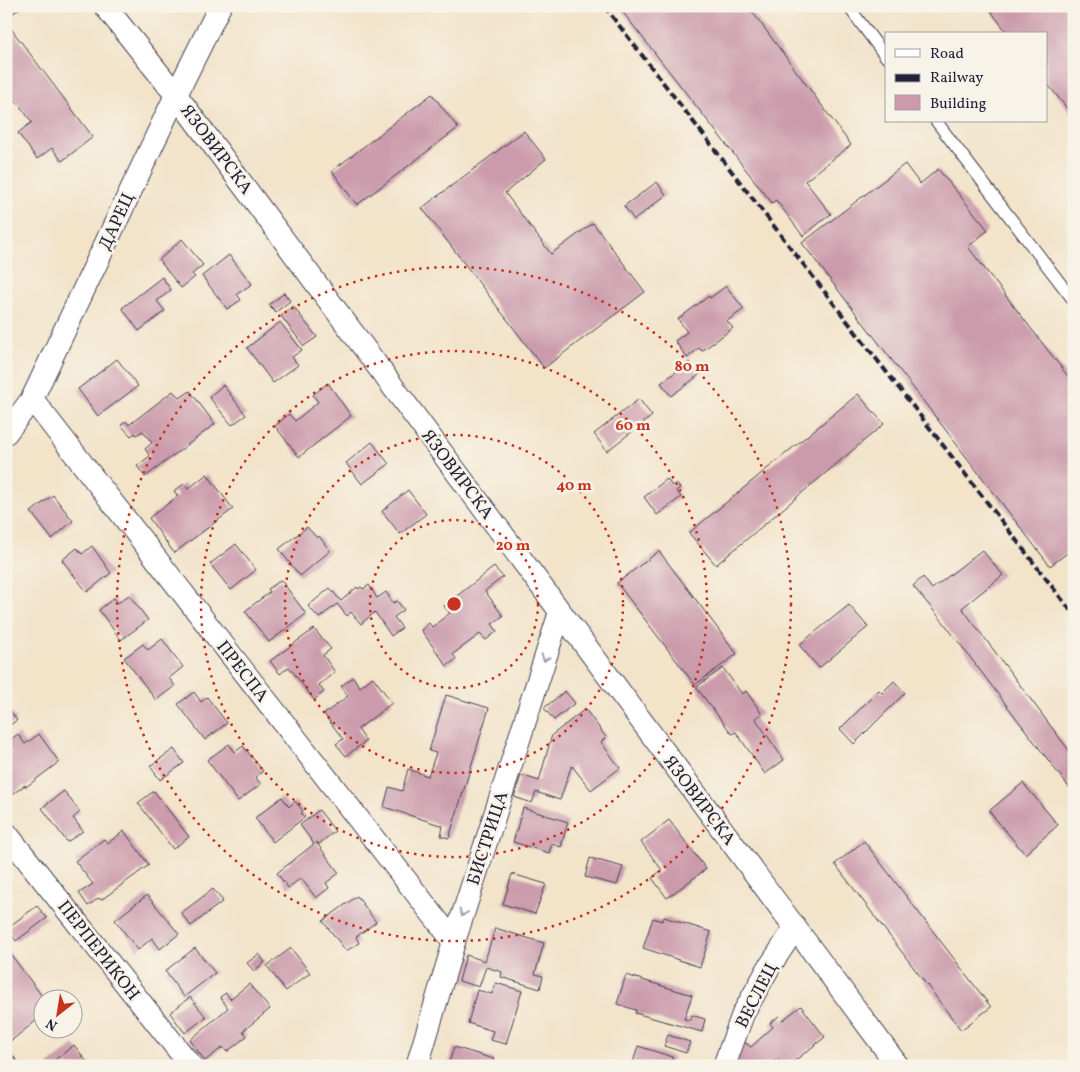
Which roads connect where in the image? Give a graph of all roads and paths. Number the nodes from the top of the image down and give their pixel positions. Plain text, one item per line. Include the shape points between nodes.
1 (105, 6) edge
2 (220, 6) edge
3 (848, 6) edge
4 (885, 56) edge
5 (176, 94) junction
6 (937, 122) edge
7 (1074, 301) edge
8 (32, 399) junction
9 (6, 433) edge
10 (560, 612) junction
11 (6, 833) edge
12 (795, 928) junction
13 (454, 942) junction
14 (191, 1066) edge
15 (417, 1066) edge
16 (724, 1066) edge
17 (898, 1066) edge

1 - 5 street, ЯЗОВИРСКА
2 - 5 street, ДАРЕЦ
3 - 4 lane
5 - 8 street, ДАРЕЦ
5 - 10 street, ЯЗОВИРСКА
6 - 7 lane
8 - 9 street, ДАРЕЦ
8 - 13 street, ПРЕСПА
10 - 12 street, ЯЗОВИРСКА
10 -> 13 street, БИСТРИЦА
11 - 14 street, ПЕРПЕРИКОН
12 - 16 street, ВЕСЛЕЦ via 743,1014
12 - 17 street, ЯЗОВИРСКА
13 - 15 street, БИСТРИЦА

